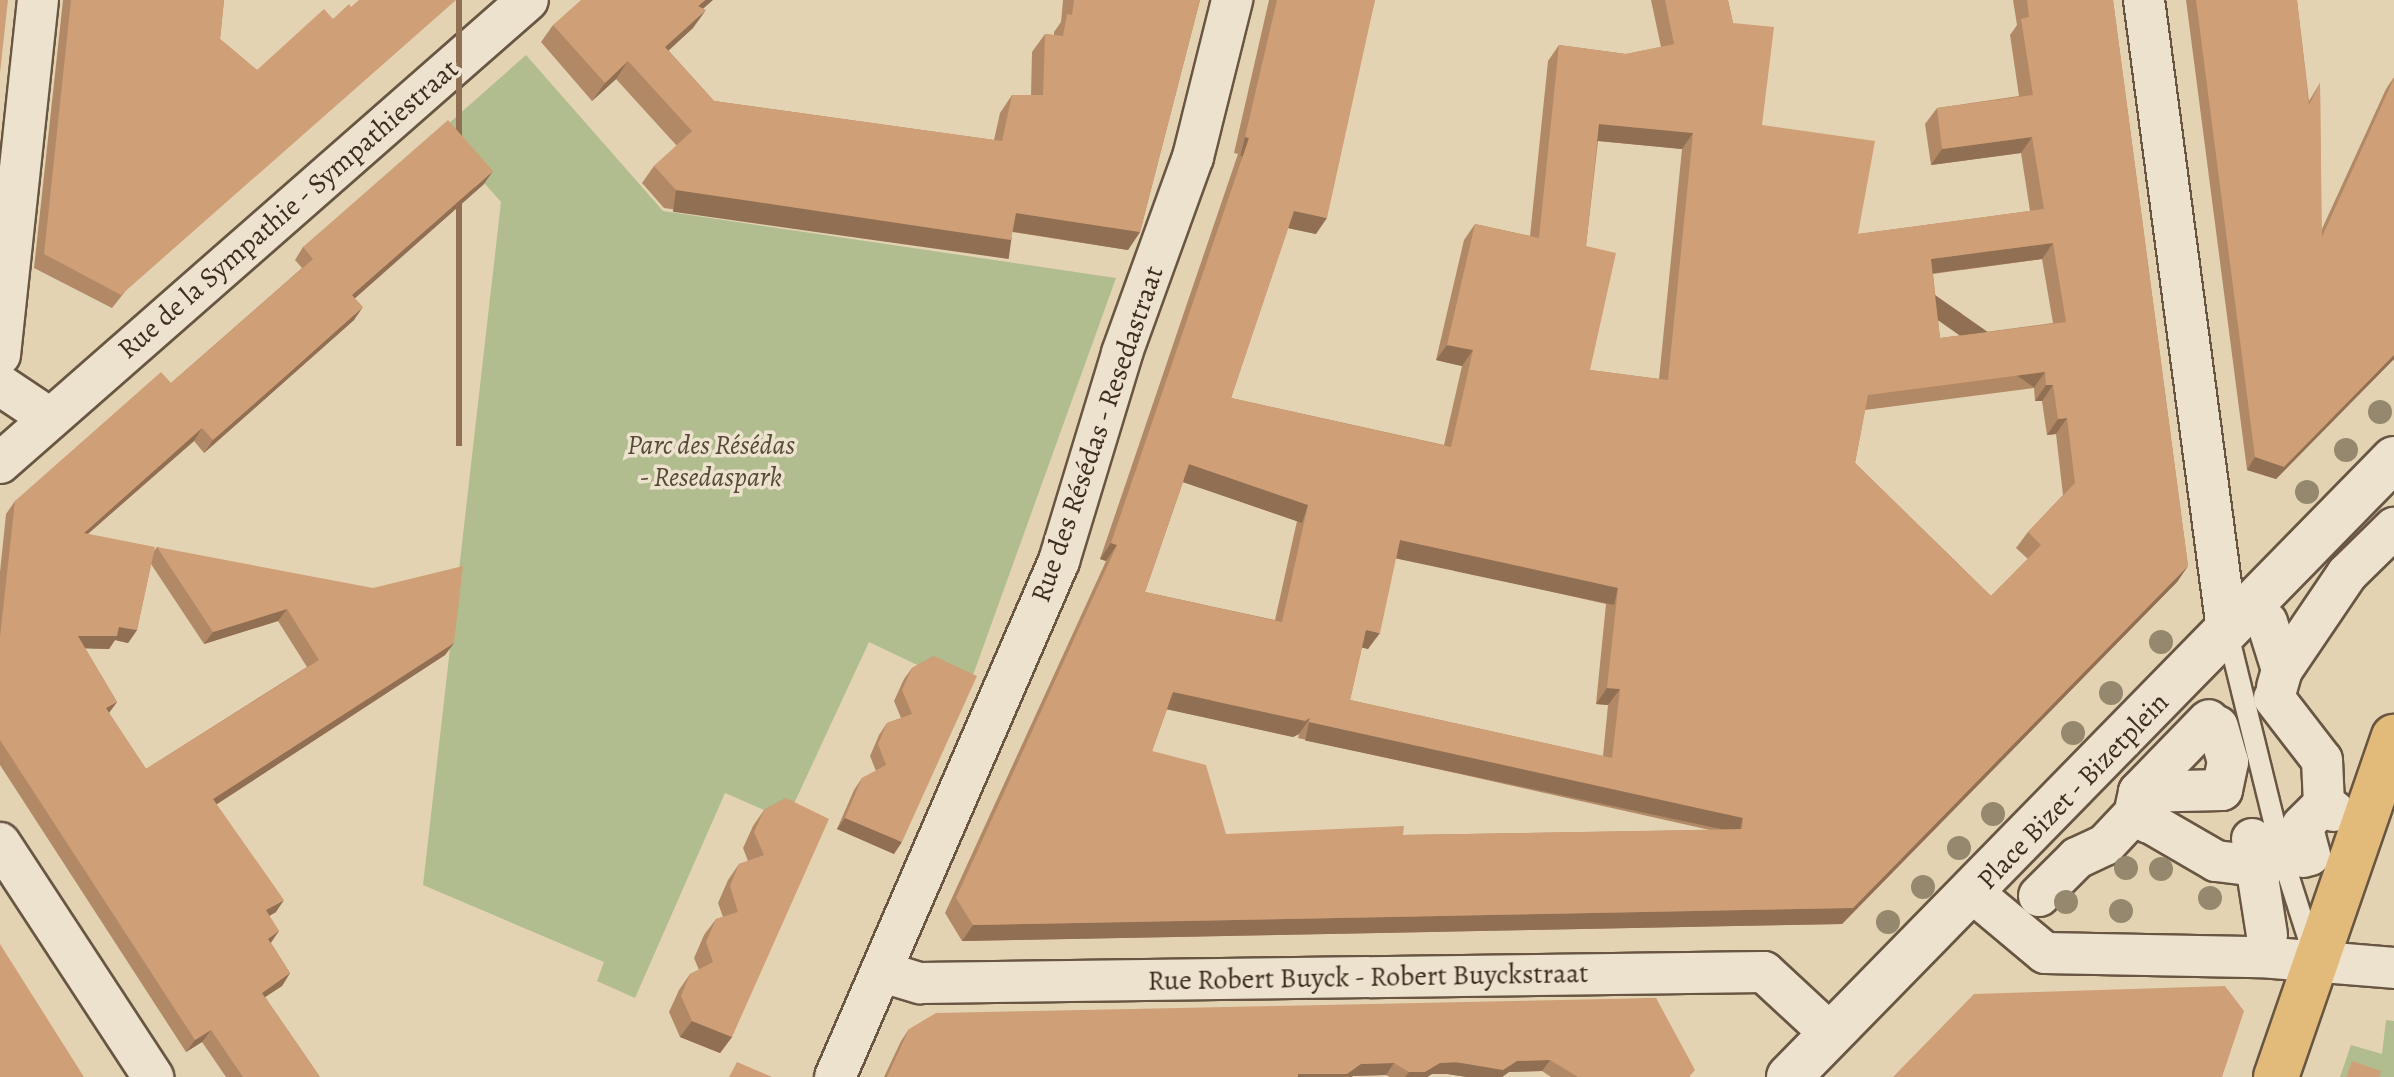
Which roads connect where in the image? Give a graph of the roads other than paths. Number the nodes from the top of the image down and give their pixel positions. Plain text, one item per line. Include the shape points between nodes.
1 (38, 0) edge
2 (528, 0) edge
3 (1232, 0) edge
4 (2144, 0) edge
5 (0, 355) edge
6 (0, 385) edge
7 (48, 417) junction
8 (2394, 459) edge
9 (0, 463) edge
10 (2394, 528) edge
11 (2247, 626) junction
12 (2286, 712) junction
13 (2394, 737) edge
14 (2222, 790) junction
15 (2152, 819) junction
16 (0, 843) edge
17 (2303, 857) dead end
18 (1972, 892) junction
19 (2039, 896) dead end
20 (2267, 935) dead end
21 (2315, 961) junction
22 (2394, 968) edge
23 (883, 972) junction
24 (1831, 1034) junction
25 (153, 1077) edge
26 (835, 1077) edge
27 (1789, 1077) edge
28 (2276, 1077) edge

1 - 5 street
2 - 7 street, Rue de la Sympathie - Sympathiestraat
3 - 23 street, Rue des Résédas - Resedastraat via 1193,157 1122,353 1059,561
4 - 11 street
6 - 7 street
7 - 9 street, Rue de la Sympathie - Sympathiestraat
8 - 11 street, Place Bizet - Bizetplein
10 - 12 street via 2347,574
11 - 12 street
11 - 18 street, Place Bizet - Bizetplein
11 - 21 lane via 2284,862
12 - 17 street via 2322,760 2329,807 2302,826 2310,855
13 - 21 main road
14 - 15 street
14 - 15 street via 2214,809
14 - 15 street via 2228,762 2212,717
15 - 19 street via 2077,858
15 - 20 street via 2216,861 2257,858
16 - 25 street
18 - 21 street, Place Bizet - Bizetplein via 2045,953
18 - 24 street
21 - 22 street, Place Bizet - Bizetplein
21 - 28 main road
23 - 24 street, Rue Robert Buyck - Robert Buyckstraat via 920,983 1764,972
23 - 26 street, Rue des Résédas - Resedastraat
24 - 27 street

